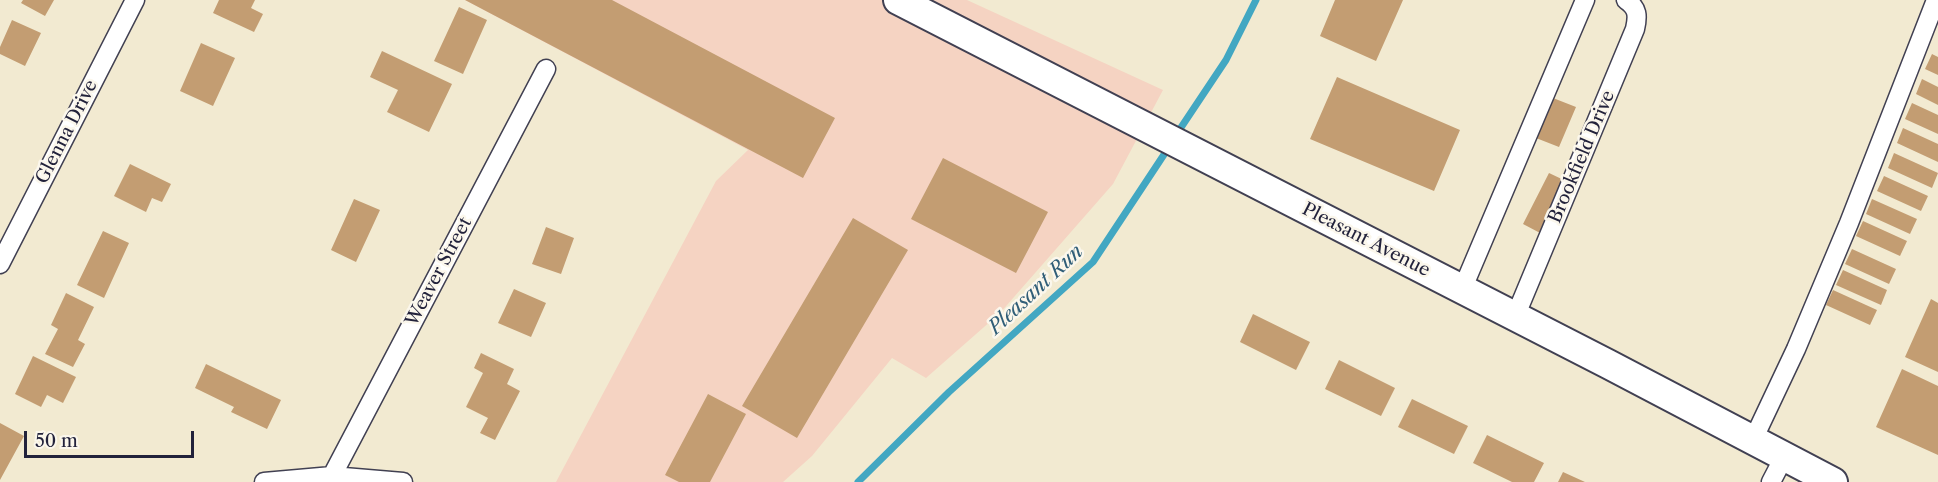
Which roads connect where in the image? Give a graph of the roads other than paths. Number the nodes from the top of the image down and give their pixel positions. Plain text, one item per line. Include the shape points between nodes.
1 (135, 0) edge
2 (898, 0) edge
3 (1585, 0) edge
4 (1626, 0) edge
5 (1936, 0) edge
6 (546, 69) dead end
7 (0, 264) edge
8 (1462, 290) junction
9 (1515, 317) junction
10 (1753, 440) junction
11 (1784, 457) junction
12 (332, 476) junction
13 (264, 482) edge
14 (403, 482) edge
15 (1771, 482) edge
16 (1833, 482) edge

1 - 7 street, Glenna Drive
2 - 8 main road, Pleasant Avenue
3 - 8 street
4 - 9 street, Brookfield Drive via 1636,10 1635,29
5 - 10 street via 1840,244
6 - 12 street, Weaver Street
8 - 9 main road, Pleasant Avenue
9 - 10 main road, Pleasant Avenue
10 - 11 main road, Pleasant Avenue
11 - 15 street
11 - 16 main road, Pleasant Avenue
12 - 13 street
12 - 14 street

